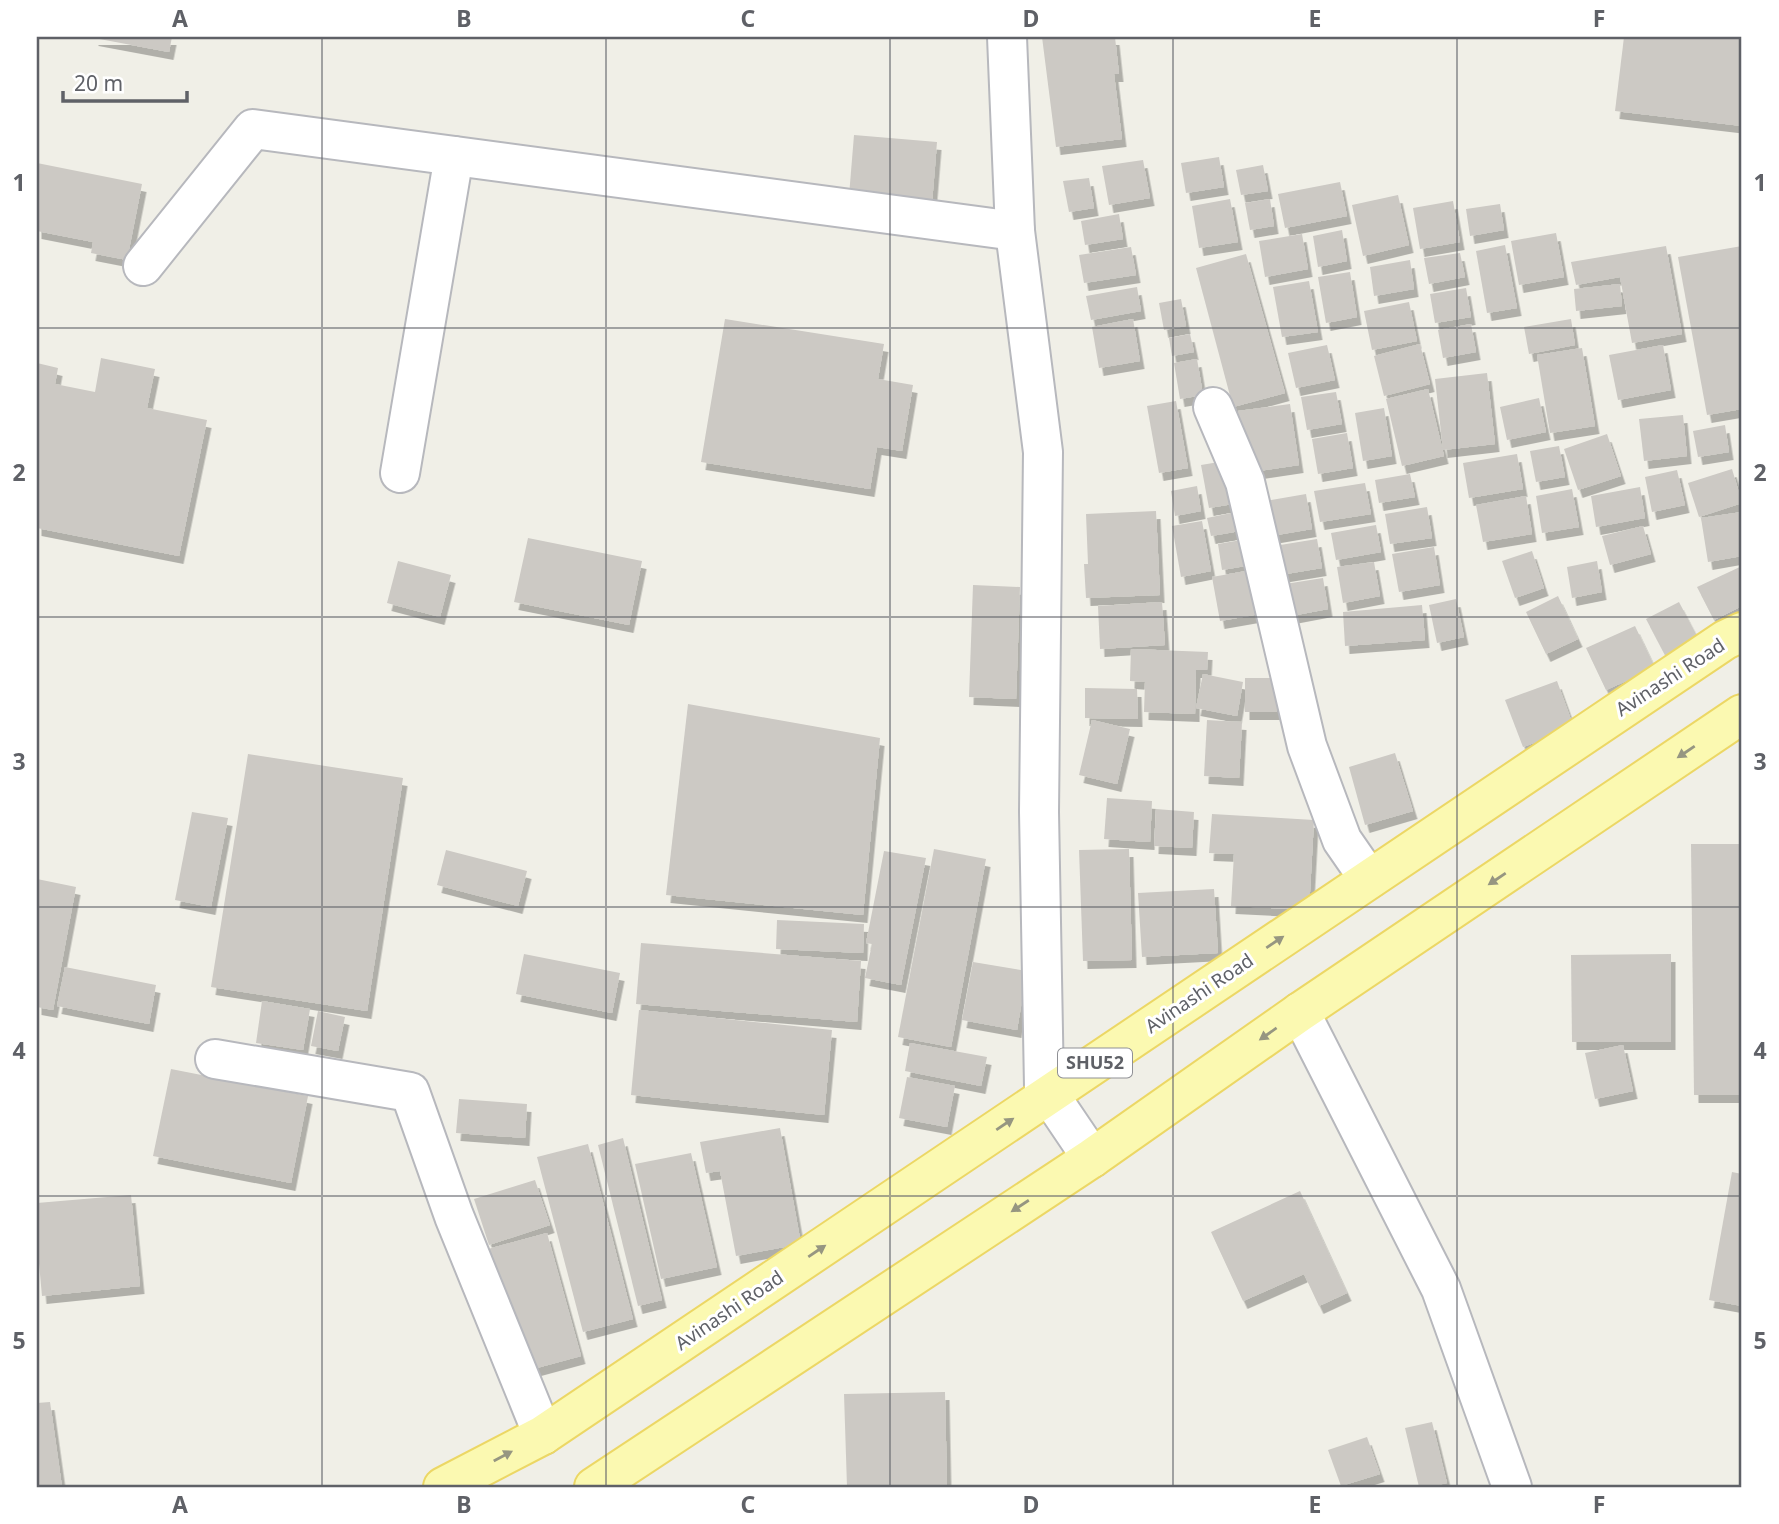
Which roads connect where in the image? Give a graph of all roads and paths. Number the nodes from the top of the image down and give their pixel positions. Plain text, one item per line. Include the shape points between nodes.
1 (1007, 37) edge
2 (454, 156) junction
3 (1015, 231) junction
4 (143, 266) dead end
5 (1213, 407) dead end
6 (400, 473) dead end
7 (1742, 632) edge
8 (1742, 714) edge
9 (1369, 879) junction
10 (1300, 1012) junction
11 (215, 1059) dead end
12 (1048, 1095) junction
13 (1092, 1158) junction
14 (543, 1435) junction
15 (443, 1487) edge
16 (594, 1487) edge
17 (1512, 1487) edge

1 - 3 street
2 - 3 street
2 - 4 street via 253,129
2 - 6 street
3 - 12 street via 1043,452 1038,812 1044,1087
5 - 9 street via 1245,482 1307,746 1342,839
7 - 9 main road, Avinashi Road / SHU52
8 -> 10 main road
12 -> 9 main road, Avinashi Road / SHU52
10 -> 13 main road
10 - 17 street via 1441,1289
11 - 14 street via 410,1092 454,1216
12 - 13 street
14 -> 12 main road, Avinashi Road / SHU52
13 -> 16 main road
15 -> 14 main road, Avinashi Road / SHU52

